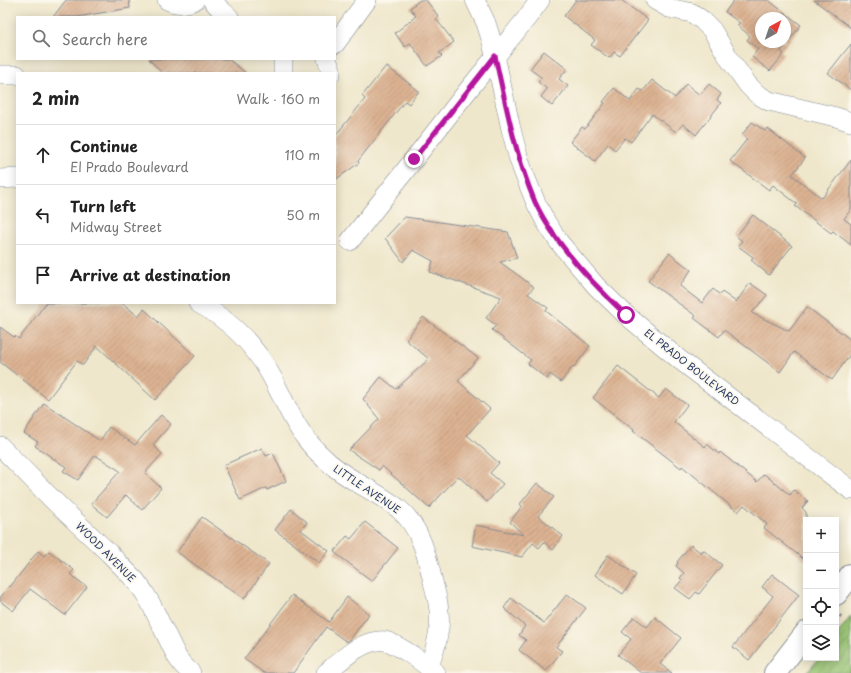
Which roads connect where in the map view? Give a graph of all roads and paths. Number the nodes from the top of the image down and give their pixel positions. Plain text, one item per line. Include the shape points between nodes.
1 (167, 0) edge
2 (195, 0) edge
3 (212, 0) edge
4 (367, 0) edge
5 (475, 0) edge
6 (540, 0) edge
7 (655, 0) edge
8 (228, 16) edge
9 (336, 43) edge
10 (495, 56) junction
11 (283, 60) edge
12 (327, 60) edge
13 (283, 72) edge
14 (330, 72) edge
15 (0, 75) edge
16 (16, 76) edge
17 (851, 122) edge
18 (16, 178) edge
19 (0, 179) edge
20 (350, 241) dead end
21 (200, 304) edge
22 (0, 446) edge
23 (851, 490) edge
24 (851, 575) edge
25 (839, 590) edge
26 (803, 637) edge
27 (432, 670) edge
28 (191, 673) edge
29 (326, 673) edge
30 (775, 673) edge

1 - 2 street via 176,4 186,4
3 - 8 street
4 - 9 street
5 - 10 street, EL PRADO BOULEVARD via 486,23
6 - 10 street
7 - 17 street via 669,8 692,13 702,20 712,30 748,85 768,101
10 - 20 street
10 - 23 street, EL PRADO BOULEVARD via 523,172 546,222 568,253 596,286 626,315 680,360
11 - 13 street
12 - 14 street
15 - 16 street
18 - 19 street
21 - 27 street, LITTLE AVENUE via 226,321 254,349 273,378 299,428 316,451 342,473 394,506 414,527 425,548 438,603 439,630
22 - 28 street, WOOD AVENUE via 136,581 151,604 177,657
24 - 25 main road
26 - 30 main road
27 - 29 street via 393,644 379,641 359,648

